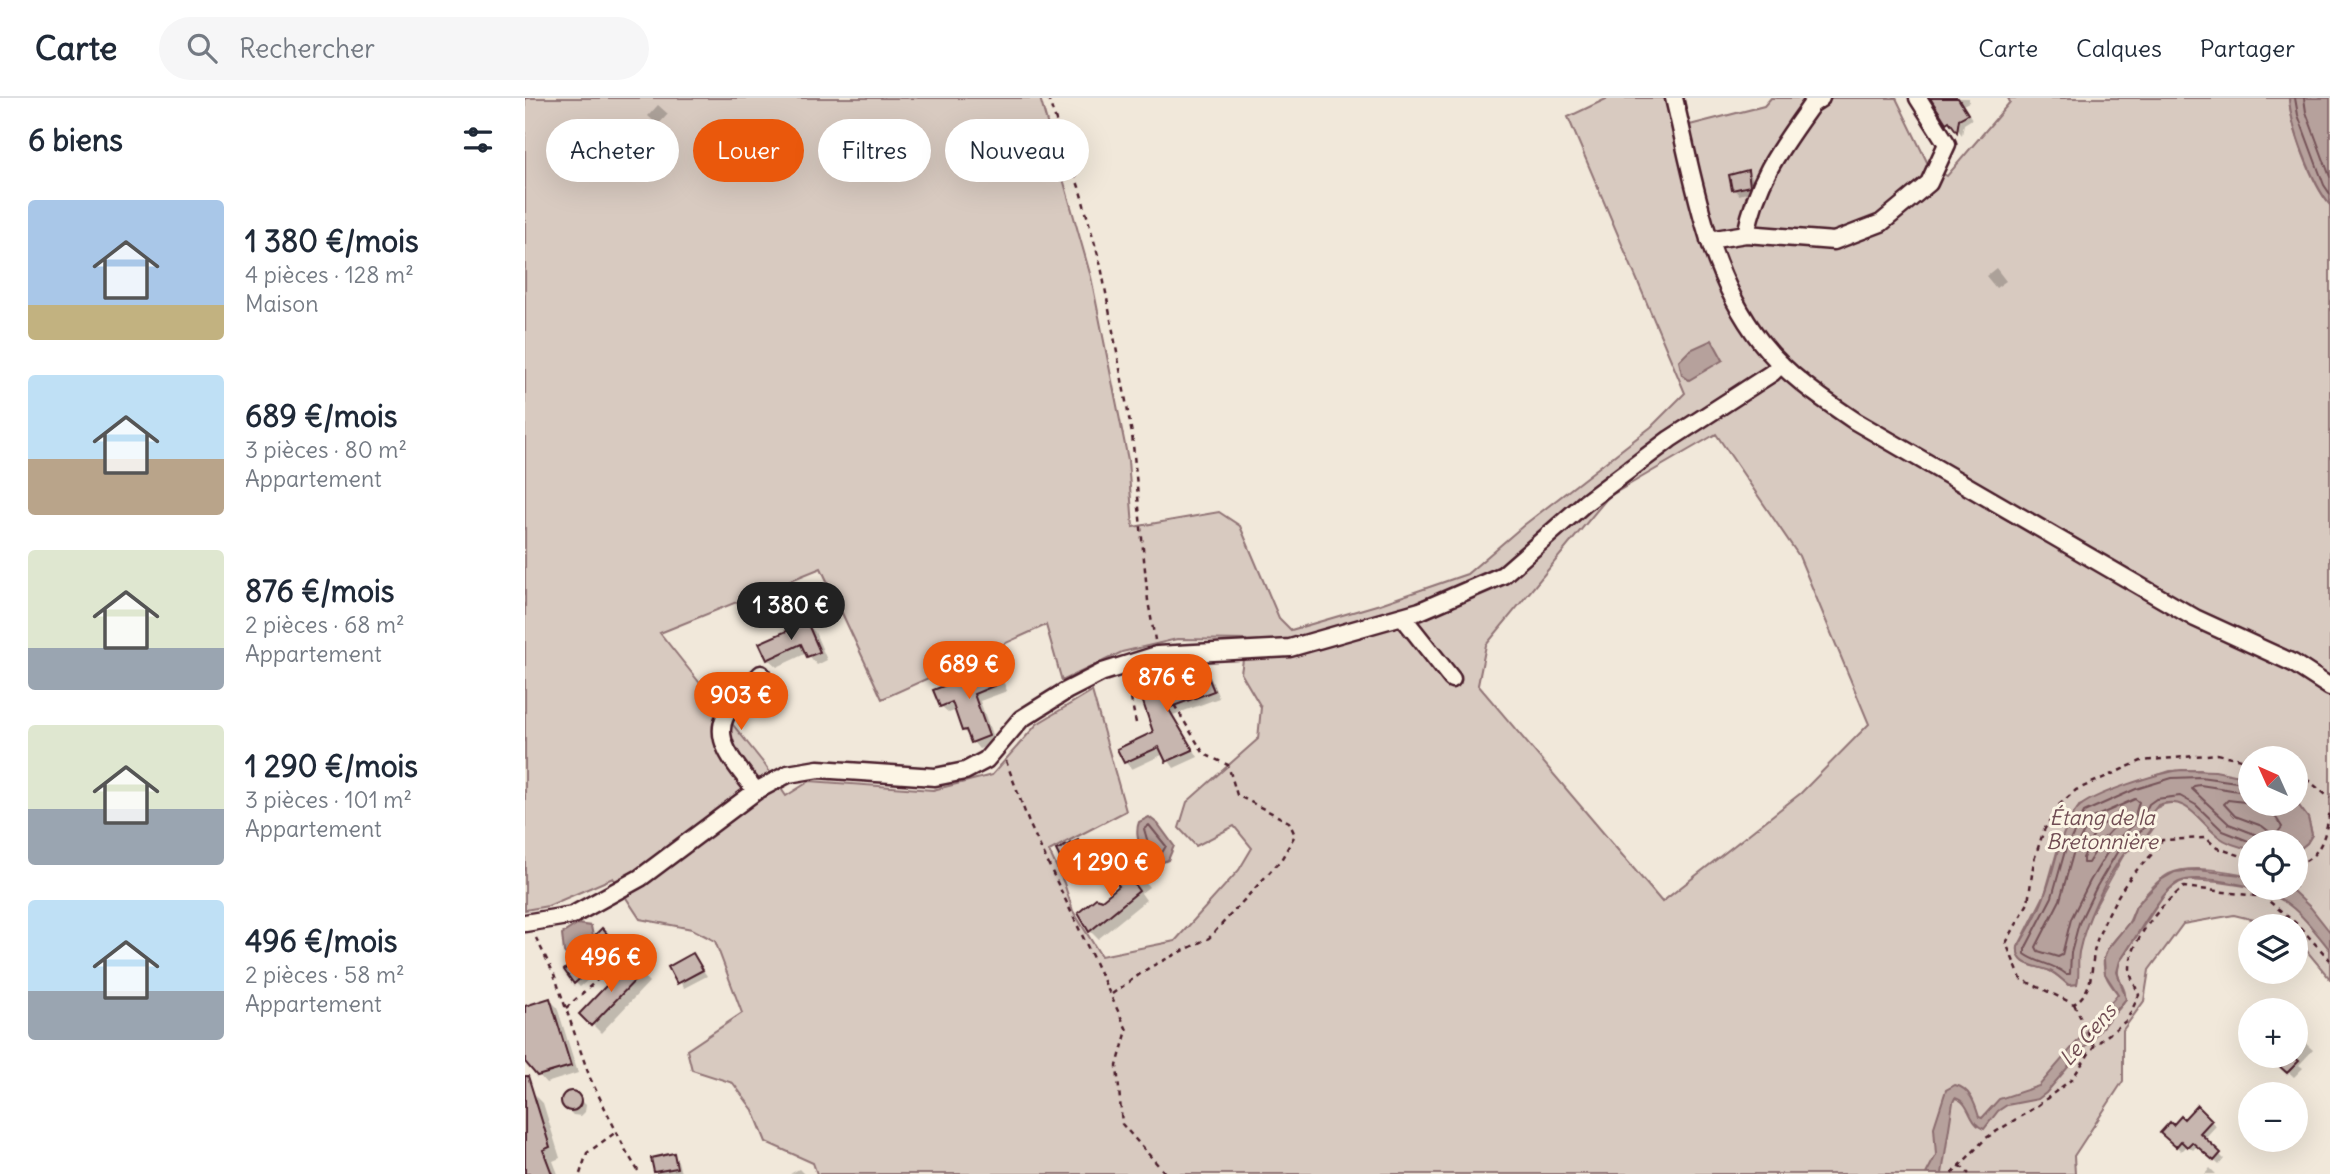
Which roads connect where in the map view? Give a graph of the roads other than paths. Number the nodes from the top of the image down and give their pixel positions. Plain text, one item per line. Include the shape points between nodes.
1 (1674, 98) edge
2 (1821, 98) edge
3 (1918, 98) edge
4 (1746, 234) junction
5 (1709, 240) junction
6 (1781, 364) junction
7 (1402, 616) junction
8 (761, 674) dead end
9 (1453, 679) dead end
10 (2330, 687) edge
11 (756, 791) junction
12 (527, 923) edge

1 - 5 street
2 - 4 street via 1772,159 1752,204
3 - 4 street via 1947,144 1929,183 1881,223 1835,241
4 - 5 street
5 - 6 street via 1735,302
6 - 7 street via 1585,503 1503,575
6 - 10 street via 1812,392 1866,428 2195,618 2293,663
7 - 9 street
7 - 11 street via 1290,648 1157,655 1103,672 1021,719 986,760 965,771 935,777 818,769 788,774
8 - 11 street via 724,718 721,737
11 - 12 street via 640,878 573,915

